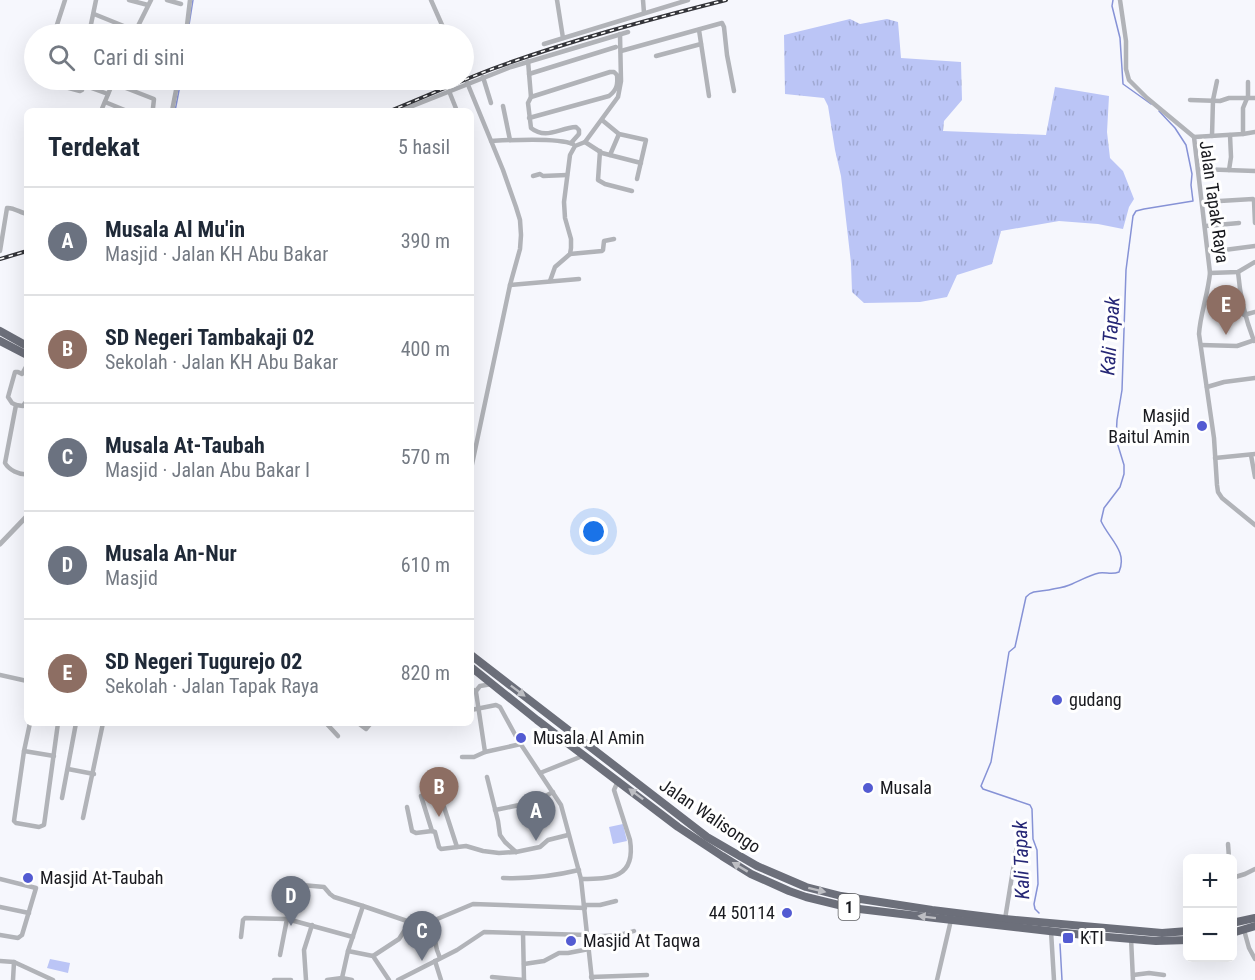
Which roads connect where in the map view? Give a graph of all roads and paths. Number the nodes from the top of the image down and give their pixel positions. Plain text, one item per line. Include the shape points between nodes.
1 (65, 0) edge
2 (96, 0) edge
3 (129, 0) edge
4 (167, 0) edge
5 (190, 0) edge
6 (431, 0) edge
7 (557, 0) edge
8 (643, 0) edge
9 (688, 0) edge
10 (1120, 0) edge
11 (149, 3) edge
12 (181, 4) dead end
13 (644, 13) junction
14 (94, 14) junction
15 (57, 24) edge
16 (92, 24) edge
17 (119, 24) edge
18 (139, 24) edge
19 (187, 24) edge
20 (442, 24) edge
21 (699, 30) junction
22 (628, 32) dead end
23 (620, 34) junction
24 (564, 38) junction
25 (544, 44) dead end
26 (701, 44) junction
27 (616, 47) dead end
28 (621, 51) junction
29 (656, 56) dead end
30 (528, 62) junction
31 (529, 74) junction
32 (483, 77) junction
33 (474, 81) edge
34 (1217, 81) dead end
35 (1248, 82) dead end
36 (99, 90) edge
37 (110, 90) edge
38 (134, 90) edge
39 (176, 90) edge
40 (470, 90) edge
41 (449, 91) joint
42 (734, 91) dead end
43 (108, 94) junction
44 (709, 96) dead end
45 (531, 97) junction
46 (1255, 98) edge
47 (1246, 99) junction
48 (1191, 100) dead end
49 (1213, 100) junction
50 (105, 102) junction
51 (491, 103) dead end
52 (503, 106) dead end
53 (102, 108) edge
54 (120, 108) edge
55 (153, 108) dead end
56 (173, 108) edge
57 (407, 108) edge
58 (456, 108) edge
59 (529, 118) junction
60 (602, 120) junction
61 (1255, 132) edge
62 (619, 134) junction
63 (1242, 134) junction
64 (1230, 135) junction
65 (1212, 136) junction
66 (1194, 137) junction
67 (510, 140) junction
68 (491, 141) junction
69 (585, 142) junction
70 (573, 145) junction
71 (600, 151) junction
72 (610, 155) junction
73 (641, 163) junction
74 (1198, 169) junction
75 (1229, 170) junction
76 (1255, 171) edge
77 (567, 175) junction
78 (533, 176) dead end
79 (637, 179) dead end
80 (632, 191) dead end
81 (1203, 202) junction
82 (24, 214) edge
83 (1239, 223) dead end
84 (1255, 223) edge
85 (1206, 226) junction
86 (614, 239) dead end
87 (1255, 246) edge
88 (0, 251) edge
89 (1209, 252) junction
90 (570, 254) junction
91 (1255, 262) edge
92 (1238, 272) junction
93 (1210, 273) junction
94 (579, 279) dead end
95 (550, 281) junction
96 (510, 285) junction
97 (1255, 312) edge
98 (1244, 315) junction
99 (0, 332) edge
100 (1254, 340) edge
101 (0, 341) edge
102 (24, 344) edge
103 (1201, 345) junction
104 (24, 353) edge
105 (24, 370) edge
106 (1255, 378) edge
107 (1207, 387) junction
108 (16, 405) junction
109 (24, 405) edge
110 (1253, 454) edge
111 (474, 455) edge
112 (1215, 458) junction
113 (24, 475) edge
114 (1255, 477) edge
115 (24, 519) edge
116 (1255, 525) edge
117 (0, 544) edge
118 (474, 657) edge
119 (474, 670) edge
120 (0, 675) edge
121 (24, 680) edge
122 (492, 684) junction
123 (474, 689) edge
124 (474, 694) edge
125 (478, 709) junction
126 (474, 710) edge
127 (29, 726) edge
128 (58, 726) edge
129 (75, 726) edge
130 (103, 726) edge
131 (330, 726) edge
132 (338, 736) dead end
133 (521, 744) junction
134 (24, 751) junction
135 (485, 752) junction
136 (585, 755) junction
137 (54, 756) junction
138 (462, 757) dead end
139 (68, 769) junction
140 (540, 773) junction
141 (93, 774) junction
142 (487, 777) dead end
143 (618, 781) junction
144 (553, 792) junction
145 (421, 796) dead end
146 (62, 798) dead end
147 (407, 807) dead end
148 (444, 807) dead end
149 (495, 810) junction
150 (83, 818) dead end
151 (432, 831) junction
152 (568, 835) junction
153 (1018, 839) dead end
154 (1228, 844) dead end
155 (457, 847) junction
156 (516, 852) junction
157 (1229, 854) edge
158 (1255, 869) edge
159 (579, 870) junction
160 (1237, 876) edge
161 (503, 878) dead end
162 (0, 879) edge
163 (581, 879) junction
164 (280, 884) dead end
165 (615, 901) dead end
166 (363, 906) junction
167 (0, 907) edge
168 (584, 907) junction
169 (29, 913) junction
170 (1255, 918) edge
171 (287, 919) junction
172 (1005, 919) junction
173 (951, 920) junction
174 (410, 921) junction
175 (432, 922) junction
176 (1237, 922) edge
177 (312, 925) junction
178 (1255, 926) edge
179 (1244, 930) junction
180 (634, 931) dead end
181 (1183, 931) edge
182 (1051, 932) junction
183 (1237, 932) edge
184 (524, 933) junction
185 (0, 935) edge
186 (588, 936) junction
187 (241, 937) dead end
188 (353, 937) junction
189 (1131, 938) junction
190 (1183, 940) edge
191 (589, 949) junction
192 (348, 951) junction
193 (280, 955) dead end
194 (374, 956) junction
195 (441, 958) junction
196 (1255, 959) edge
197 (0, 961) edge
198 (435, 961) junction
199 (15, 962) junction
200 (524, 964) junction
201 (38, 972) junction
202 (647, 975) dead end
203 (1164, 975) dead end
204 (492, 977) dead end
205 (1133, 977) edge
206 (342, 978) junction
207 (592, 979) edge
208 (13, 980) edge
209 (37, 980) edge
210 (53, 980) edge
211 (274, 980) edge
212 (290, 980) edge
213 (306, 980) edge
214 (327, 980) edge
215 (352, 980) edge
216 (389, 980) edge
217 (398, 980) edge
218 (441, 980) edge
219 (524, 980) edge
220 (937, 980) edge
221 (1054, 980) edge

1 - 15 street
2 - 14 street
3 - 11 street
4 - 12 street
5 - 19 street
6 - 20 street
7 - 24 street
8 - 13 street
9 - 13 street
10 - 66 street, Jalan Tapak Raya via 1129,80
11 - 18 street
13 - 24 street
14 - 16 street
14 - 17 street
21 - 26 street
21 - 28 street
21 - 42 street via 723,25
22 - 23 street
23 - 28 street
23 - 30 street
24 - 25 street
26 - 29 street
26 - 44 street
27 - 31 street
28 - 60 street via 620,90
30 - 31 street
30 - 32 street
31 - 45 street
32 - 33 street
32 - 51 street
34 - 49 street
35 - 47 street
36 - 43 street
37 - 43 street
38 - 55 street via 154,99
39 - 56 street
40 - 68 street
41 - 57 street
41 - 58 street
43 - 50 street
45 - 59 street
45 - 59 street via 610,72 617,75 616,90 609,96
46 - 47 street
47 - 49 street
47 - 63 street
48 - 49 street
49 - 65 street
50 - 53 street
50 - 54 street
52 - 67 street
59 - 70 street via 531,128 543,134 576,128 579,134
60 - 62 street
60 - 69 street
61 - 63 street
62 - 72 street
62 - 73 street via 645,139
63 - 64 street
64 - 65 street
64 - 75 street
65 - 66 street
66 - 74 street, Jalan Tapak Raya
67 - 68 street
67 - 70 street via 563,141
68 - 96 street via 520,220 520,249
69 - 70 street
69 - 71 street
70 - 77 street
71 - 72 street
71 - 80 street via 598,180
72 - 73 street
73 - 79 street
74 - 75 street
74 - 81 street, Jalan Tapak Raya
75 - 76 street
77 - 78 street
77 - 90 street via 564,202
81 - 84 street via 1252,199
81 - 85 street, Jalan Tapak Raya
82 - 88 street via 7,208
83 - 85 street
85 - 89 street, Jalan Tapak Raya
86 - 90 street via 604,241 602,252
87 - 89 street
89 - 93 street, Jalan Tapak Raya
90 - 95 street via 555,267
91 - 92 street
92 - 93 street
92 - 98 street
93 - 103 street, Jalan Tapak Raya via 1200,323
94 - 95 street
95 - 96 street
96 - 111 street
97 - 98 street
98 - 100 street
99 - 102 highway
100 - 103 street via 1237,346
101 - 104 highway
103 - 107 street, Jalan Tapak Raya
105 - 108 street via 22,374 15,372 8,397
106 - 107 street
107 - 112 street, Jalan Tapak Raya
108 - 109 street
108 - 113 street via 5,464
110 - 112 street
110 - 114 street
112 - 116 street, Jalan Tapak Raya via 1218,492
115 - 117 street
118 -> 172 highway, Jalan Walisongo / 1 via 707,837 757,866 806,887 841,896
119 - 122 highway, Jalan Walisongo / 1
120 - 121 street
122 - 123 street
122 - 136 highway, Jalan Walisongo / 1
124 - 125 street
125 - 126 street
125 - 133 street via 500,707
125 - 135 street
127 - 134 street
128 - 137 street
129 - 139 street
130 - 141 street
131 - 132 street
133 - 135 street
133 - 140 street
134 - 137 street
134 - 137 street via 14,821 39,827 44,825
135 - 138 street
136 - 140 street
136 - 143 highway, Jalan Walisongo / 1
139 - 141 street
139 - 146 street
140 - 144 street
141 - 150 street
142 - 149 street
143 - 163 street via 614,790 630,840 630,861 616,876
173 -> 143 highway, Jalan Walisongo / 1 via 851,908 789,891 722,856
144 - 149 street via 534,802
144 - 152 street via 561,805
145 - 151 street
147 - 151 street via 412,831
148 - 155 street
149 - 156 street via 500,835
151 - 155 street via 441,849
152 - 156 street
152 - 159 street
153 - 172 street
154 - 157 street
155 - 156 street
158 - 160 street
159 - 161 street via 524,879
159 - 163 street
162 - 169 street via 36,888
163 - 168 street
164 - 166 street via 324,887 334,897
165 - 168 street
166 - 174 street
166 - 188 street
167 - 169 street
168 - 175 street via 474,904
168 - 186 street
169 - 185 street via 20,938
170 - 176 highway
171 - 177 street
171 - 187 street via 245,918
171 - 193 street
172 - 181 highway, Jalan Walisongo / 1 via 1162,933
173 - 182 highway, Jalan Walisongo / 1
173 - 220 street
174 - 175 street
174 - 194 street via 399,939
175 - 195 street
177 - 188 street
177 - 213 street via 304,950
178 - 179 highway
179 - 183 highway
179 - 196 street
180 - 186 street via 612,937
182 - 189 highway, Jalan Walisongo / 1
182 - 221 street
184 - 186 street
184 - 195 street via 483,932
184 - 200 street
186 - 191 street
188 - 192 street
189 - 190 highway, Jalan Walisongo / 1
189 - 205 street
191 - 200 street
191 - 207 street
192 - 194 street
192 - 206 street
194 - 216 street
195 - 198 street
197 - 199 street
198 - 217 street
198 - 218 street
199 - 201 street
199 - 208 street
200 - 219 street
201 - 209 street
201 - 210 street
202 - 207 street
203 - 205 street
204 - 219 street
206 - 214 street
206 - 215 street
211 - 212 street

